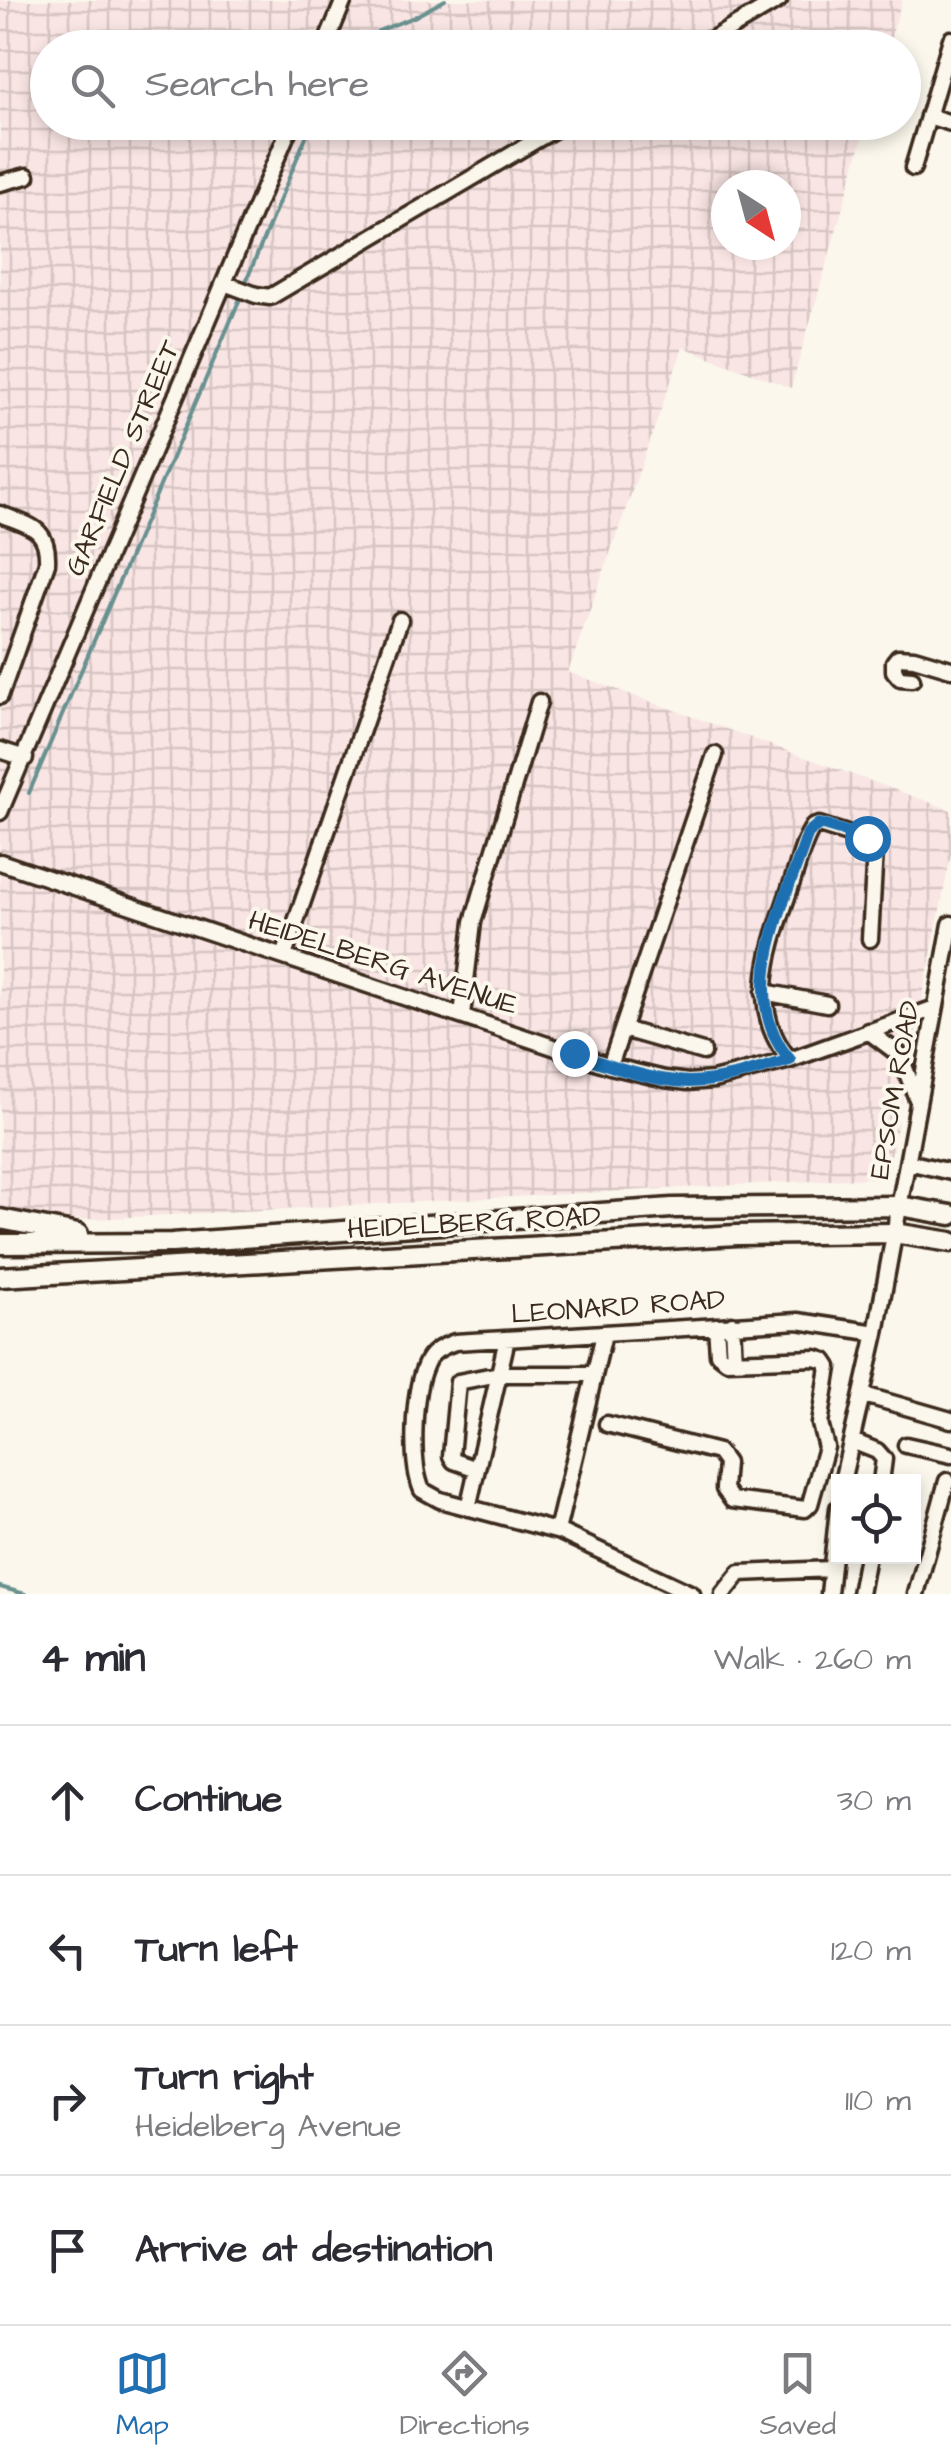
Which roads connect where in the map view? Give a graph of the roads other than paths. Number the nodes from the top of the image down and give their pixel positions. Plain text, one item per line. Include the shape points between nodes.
1 (344, 0) edge
2 (779, 0) edge
3 (332, 30) edge
4 (728, 30) edge
5 (951, 39) edge
6 (928, 116) junction
7 (951, 123) edge
8 (284, 140) edge
9 (536, 140) edge
10 (913, 168) dead end
11 (28, 176) dead end
12 (0, 183) edge
13 (224, 283) junction
14 (0, 514) edge
15 (400, 620) dead end
16 (951, 669) edge
17 (912, 680) dead end
18 (0, 696) edge
19 (539, 702) dead end
20 (0, 750) edge
21 (715, 755) dead end
22 (25, 758) junction
23 (0, 812) edge
24 (0, 862) edge
25 (951, 924) edge
26 (870, 940) dead end
27 (284, 956) junction
28 (764, 992) junction
29 (827, 1004) dead end
30 (934, 1008) junction
31 (462, 1015) junction
32 (623, 1030) junction
33 (868, 1031) junction
34 (702, 1052) dead end
35 (790, 1060) junction
36 (610, 1066) junction
37 (917, 1100) junction
38 (908, 1162) junction
39 (951, 1172) edge
40 (900, 1206) junction
41 (951, 1215) edge
42 (0, 1219) edge
43 (894, 1233) junction
44 (951, 1242) edge
45 (0, 1244) edge
46 (172, 1244) junction
47 (0, 1277) edge
48 (724, 1325) junction
49 (876, 1333) junction
50 (604, 1334) junction
51 (506, 1339) junction
52 (499, 1374) junction
53 (593, 1374) junction
54 (864, 1395) junction
55 (951, 1420) edge
56 (607, 1424) dead end
57 (852, 1441) junction
58 (906, 1445) dead end
59 (951, 1455) edge
60 (477, 1470) junction
61 (844, 1474) edge
62 (882, 1474) edge
63 (947, 1480) dead end
64 (468, 1508) junction
65 (556, 1531) junction
66 (831, 1562) edge
67 (866, 1564) edge
68 (830, 1570) junction
69 (692, 1594) edge
70 (723, 1594) edge
71 (828, 1594) edge
72 (860, 1594) edge
73 (916, 1594) edge

1 - 3 street
2 - 4 street
5 - 6 street
6 - 7 street
6 - 10 street
8 - 13 street, GARFIELD STREET
9 - 13 street via 270,297
11 - 12 street
13 - 22 street, GARFIELD STREET
14 - 18 street via 36,529 48,546
15 - 27 street
16 - 17 street via 898,657 894,671
19 - 31 street via 472,922
20 - 22 street
21 - 32 street
22 - 23 street, GARFIELD STREET
24 - 27 street, HEIDELBERG AVENUE
25 - 30 street, EPSOM ROAD
26 - 28 street via 873,842 819,824 766,960
27 - 31 street, HEIDELBERG AVENUE
28 - 29 street
28 - 35 street via 769,1024
30 - 33 street, HEIDELBERG AVENUE
30 - 37 street, EPSOM ROAD
31 - 36 street, HEIDELBERG AVENUE
32 - 34 street
32 - 36 street
33 - 35 street, HEIDELBERG AVENUE
33 - 37 street via 900,1055
35 - 36 street, HEIDELBERG AVENUE via 688,1082
37 - 38 street, EPSOM ROAD
38 - 39 street
38 - 40 street, EPSOM ROAD
40 - 41 main road, HEIDELBERG ROAD
40 - 43 street, EPSOM ROAD
40 - 46 main road, HEIDELBERG ROAD via 672,1208
42 - 46 main road
43 - 44 main road, HEIDELBERG ROAD
43 - 47 main road, HEIDELBERG ROAD via 738,1235
43 - 49 street, EPSOM ROAD
45 - 46 main road, HEIDELBERG ROAD
48 - 49 street, LEONARD ROAD via 798,1321
48 - 50 street, LEONARD ROAD
48 - 56 street via 734,1360 816,1358 829,1367 820,1424 826,1447 805,1509 732,1500 718,1452
49 - 54 street, EPSOM ROAD
50 - 51 street, LEONARD ROAD
50 - 53 street
51 - 52 street
51 - 64 street, LEONARD ROAD via 454,1342 432,1354 420,1380 413,1456 422,1490
52 - 53 street
52 - 60 street
52 - 60 street via 463,1379 457,1388 451,1456
53 - 65 street
54 - 55 street
54 - 57 street, EPSOM ROAD
57 - 61 street, EPSOM ROAD
57 - 62 street via 884,1459
58 - 59 street
60 - 64 street
63 - 73 street
64 - 65 street
65 - 69 street
66 - 68 street
67 - 72 street
68 - 70 street via 740,1573
68 - 71 street

